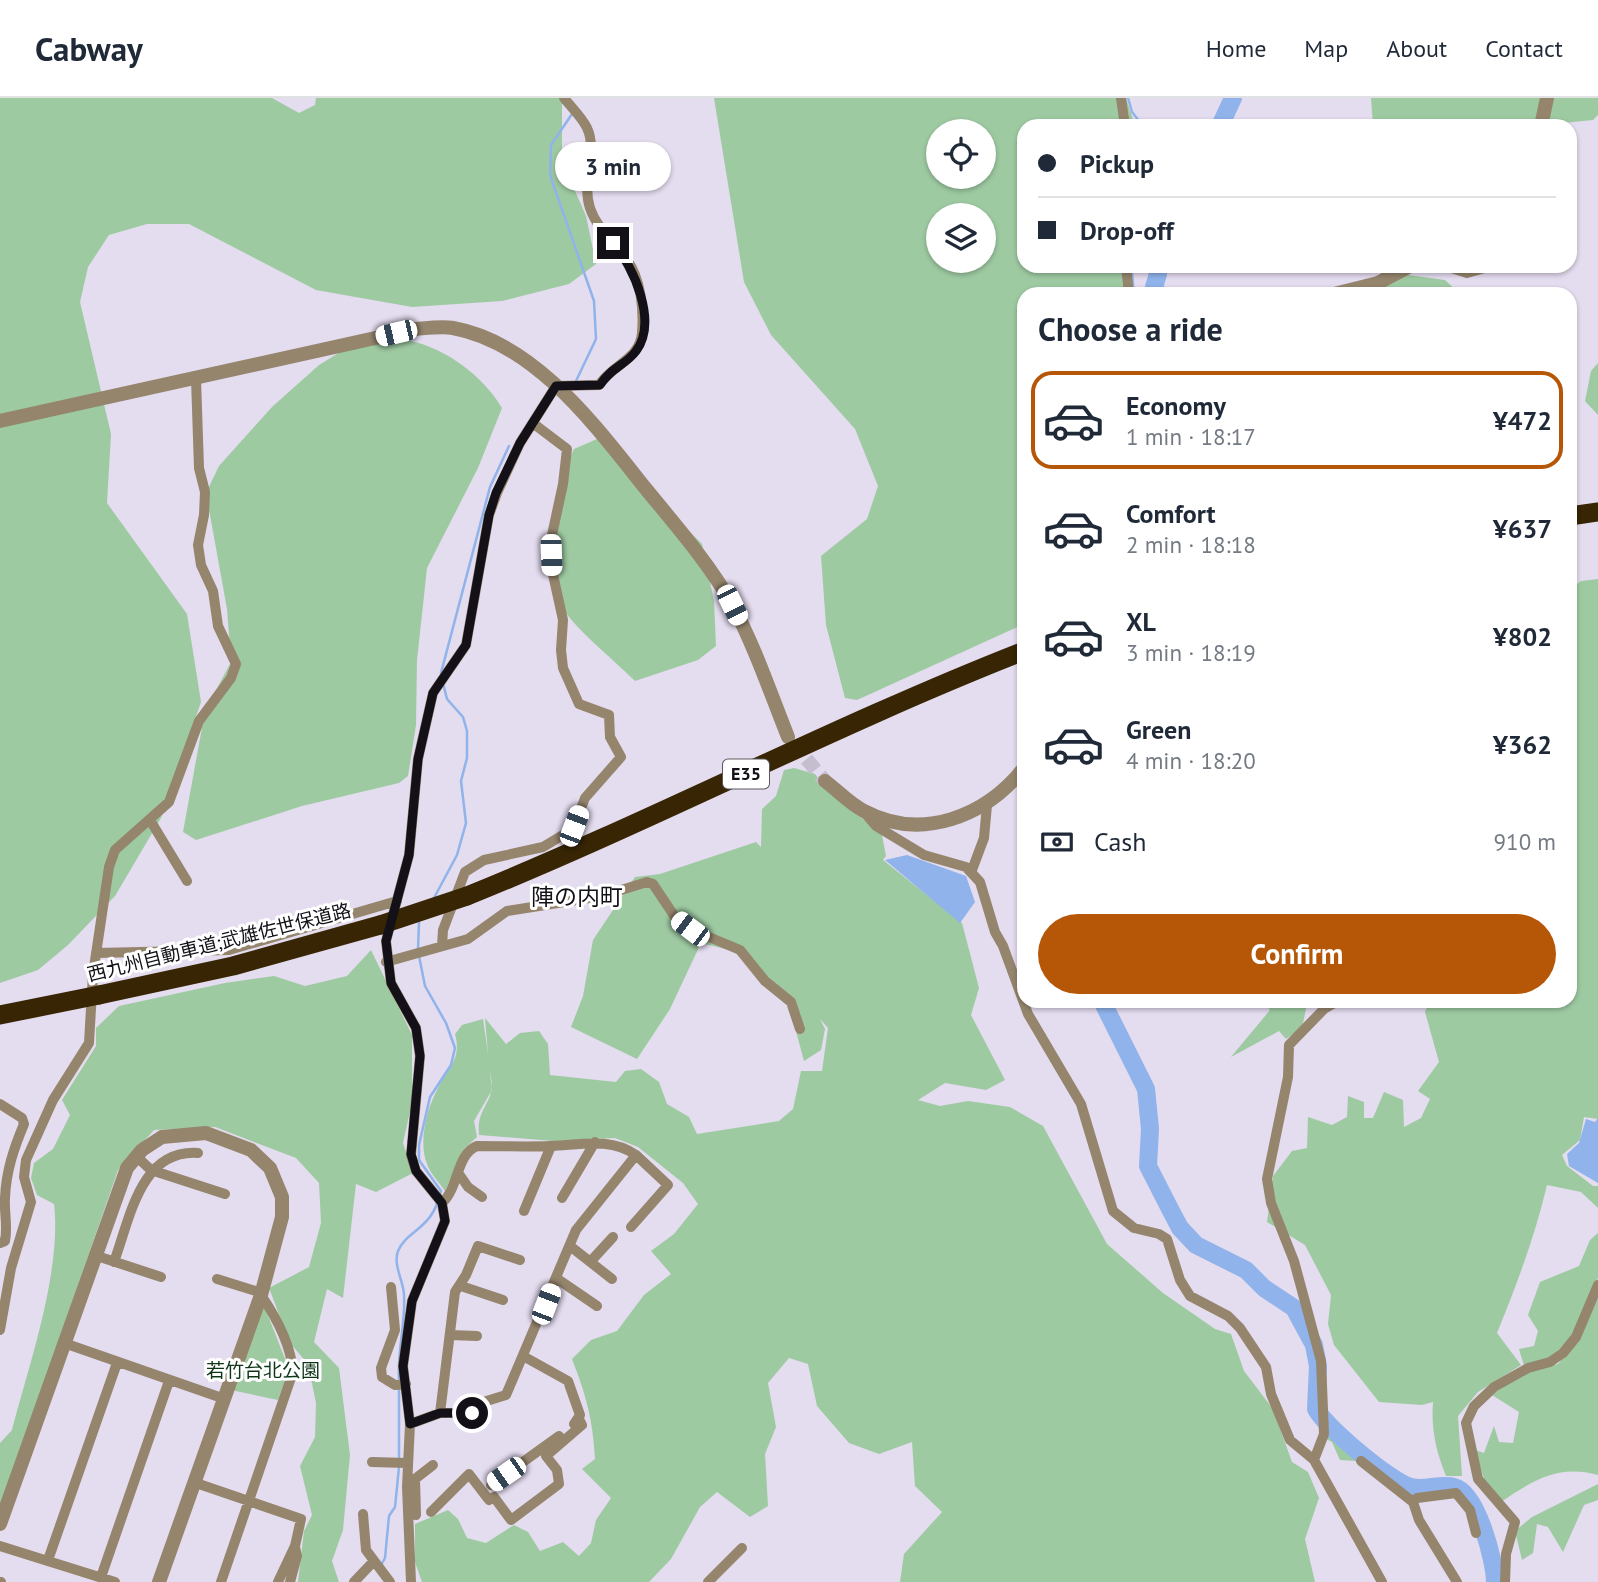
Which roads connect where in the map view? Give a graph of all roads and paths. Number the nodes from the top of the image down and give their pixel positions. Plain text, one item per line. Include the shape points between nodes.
1 (564, 98) edge
2 (1122, 98) edge
3 (1547, 98) edge
4 (1124, 119) edge
5 (1542, 119) edge
6 (1397, 273) edge
7 (1362, 287) edge
8 (196, 379) junction
9 (556, 386) junction
10 (0, 421) edge
11 (534, 424) junction
12 (1598, 512) edge
13 (1577, 515) edge
14 (1017, 654) edge
15 (788, 737) tunnel mouth
16 (1017, 777) edge
17 (825, 781) tunnel mouth
18 (987, 805) junction
19 (863, 811) junction
20 (150, 820) junction
21 (972, 870) junction
22 (187, 881) dead end
23 (397, 901) junction
24 (442, 946) junction
25 (96, 953) junction
26 (386, 962) junction
27 (1017, 972) edge
28 (94, 1001) junction
29 (1029, 1008) edge
30 (1326, 1008) edge
31 (0, 1014) edge
32 (0, 1025) edge
33 (800, 1029) dead end
34 (0, 1104) edge
35 (595, 1142) junction
36 (551, 1146) junction
37 (198, 1153) dead end
38 (636, 1155) junction
39 (136, 1157) junction
40 (151, 1170) junction
41 (458, 1174) junction
42 (225, 1194) dead end
43 (482, 1197) dead end
44 (2, 1198) edge
45 (562, 1198) dead end
46 (440, 1199) junction
47 (524, 1211) dead end
48 (631, 1227) dead end
49 (613, 1237) dead end
50 (0, 1243) edge
51 (569, 1248) junction
52 (94, 1255) junction
53 (520, 1260) dead end
54 (591, 1261) junction
55 (114, 1262) junction
56 (161, 1277) dead end
57 (556, 1278) junction
58 (217, 1279) dead end
59 (461, 1286) junction
60 (1598, 1286) edge
61 (391, 1287) dead end
62 (261, 1294) junction
63 (503, 1300) dead end
64 (597, 1306) dead end
65 (2, 1314) edge
66 (0, 1330) edge
67 (450, 1335) junction
68 (477, 1336) dead end
69 (64, 1343) junction
70 (523, 1356) junction
71 (117, 1363) junction
72 (169, 1381) junction
73 (406, 1384) junction
74 (222, 1398) junction
75 (440, 1413) junction
76 (579, 1419) junction
77 (410, 1424) junction
78 (1314, 1461) junction
79 (1361, 1461) dead end
80 (372, 1462) dead end
81 (407, 1463) junction
82 (433, 1465) dead end
83 (193, 1482) junction
84 (491, 1485) dead end
85 (250, 1501) junction
86 (1413, 1502) junction
87 (431, 1512) dead end
88 (363, 1514) dead end
89 (0, 1524) edge
90 (409, 1524) junction
91 (1476, 1533) dead end
92 (0, 1546) edge
93 (295, 1546) junction
94 (742, 1548) dead end
95 (48, 1560) junction
96 (377, 1565) junction
97 (101, 1577) junction
98 (115, 1582) edge
99 (159, 1582) edge
100 (221, 1582) edge
101 (278, 1582) edge
102 (290, 1582) edge
103 (354, 1582) edge
104 (390, 1582) edge
105 (411, 1582) edge
106 (708, 1582) edge
107 (1382, 1582) edge
108 (1457, 1582) edge
109 (1505, 1582) edge

1 - 9 street via 587,127 590,206 597,225 629,262 636,279 642,333 634,354 608,371 600,385
2 - 4 street
3 - 5 street
6 - 7 street
8 - 9 street via 416,329 452,327 492,342 536,368
8 - 10 street
8 - 20 street via 199,468 205,492 198,545 213,591 218,626 236,664 200,721 169,802
9 - 11 street
9 - 15 street via 707,562 759,660
11 - 23 street via 514,455 489,515 466,645 433,693 418,759 409,855
11 - 24 street via 567,449 551,555 563,620 563,668 579,704 609,715 610,737 621,757 585,799 568,832 543,847 484,860 465,872 443,930
12 - 13 highway
14 - 28 highway, 西九州自動車道;武雄佐世保道路 / E35, bridge via 617,834 467,896 257,960
16 - 18 street
17 - 19 street
18 - 19 street via 920,824 894,822
18 - 21 street via 984,838
19 - 21 street via 876,826 924,855
20 - 22 street
20 - 25 street via 115,850
21 - 27 street via 986,896 995,932
23 - 25 street via 229,950
23 - 26 street via 386,941
24 - 26 street
24 - 33 street via 468,939 507,911 602,896 648,882 677,920 740,950 765,981 791,1002
25 - 28 street
26 - 46 street via 391,983 416,1028 420,1056 411,1154 416,1171
28 - 31 highway, 西九州自動車道;武雄佐世保道路 / E35, bridge
28 - 32 street
28 - 65 street via 89,1042 52,1100 26,1160 24,1177 31,1202
29 - 78 street via 1038,1036 1081,1104 1113,1211 1134,1228 1167,1239 1190,1296 1228,1316 1240,1328 1266,1367 1271,1394 1290,1440
30 - 78 street via 1289,1045 1288,1077 1267,1179 1317,1343 1324,1434
34 - 44 street via 24,1124
35 - 36 street
35 - 38 street
35 - 45 street
36 - 41 street via 477,1146 467,1153
36 - 47 street
37 - 40 street via 171,1156
38 - 48 street via 668,1185
38 - 51 street via 576,1230
39 - 40 street
39 - 52 street via 116,1193
39 - 62 street via 162,1137 206,1133 251,1150 270,1168 282,1196 282,1217
40 - 42 street
40 - 55 street
41 - 43 street
41 - 46 street
44 - 50 street via 7,1231
46 - 73 street via 445,1221 412,1301 403,1366
49 - 54 street
51 - 54 street
51 - 54 street via 610,1281
51 - 57 street
52 - 55 street
52 - 69 street
53 - 59 street via 478,1246
55 - 56 street
57 - 64 street
57 - 70 street
58 - 62 street
59 - 63 street
59 - 67 street via 455,1292
60 - 109 street via 1576,1336 1563,1353 1494,1387 1474,1406 1466,1423 1478,1479 1515,1522 1506,1553
61 - 73 street via 395,1330 382,1377 395,1385
62 - 74 street
62 - 85 street via 278,1323 293,1372
65 - 66 street
67 - 68 street
67 - 75 street
69 - 71 street
69 - 89 street
70 - 75 street via 506,1395 480,1403 472,1413
70 - 76 street via 568,1381
71 - 72 street
71 - 95 street
72 - 74 street
72 - 97 street
73 - 77 street
74 - 83 street
75 - 77 street
76 - 84 street
76 - 87 street via 582,1425 546,1455 557,1470 559,1484 511,1520 469,1474
77 - 81 street
78 - 107 street
79 - 86 street
80 - 81 street
81 - 90 street
82 - 90 street via 415,1479 416,1521
83 - 85 street
83 - 99 street
85 - 93 street via 301,1520
85 - 100 street
86 - 91 street via 1456,1493 1470,1510
86 - 108 street
88 - 96 street via 366,1549
90 - 105 street
92 - 95 street
93 - 101 street
93 - 102 street
94 - 106 street
95 - 97 street
96 - 103 street
96 - 104 street
97 - 98 street

